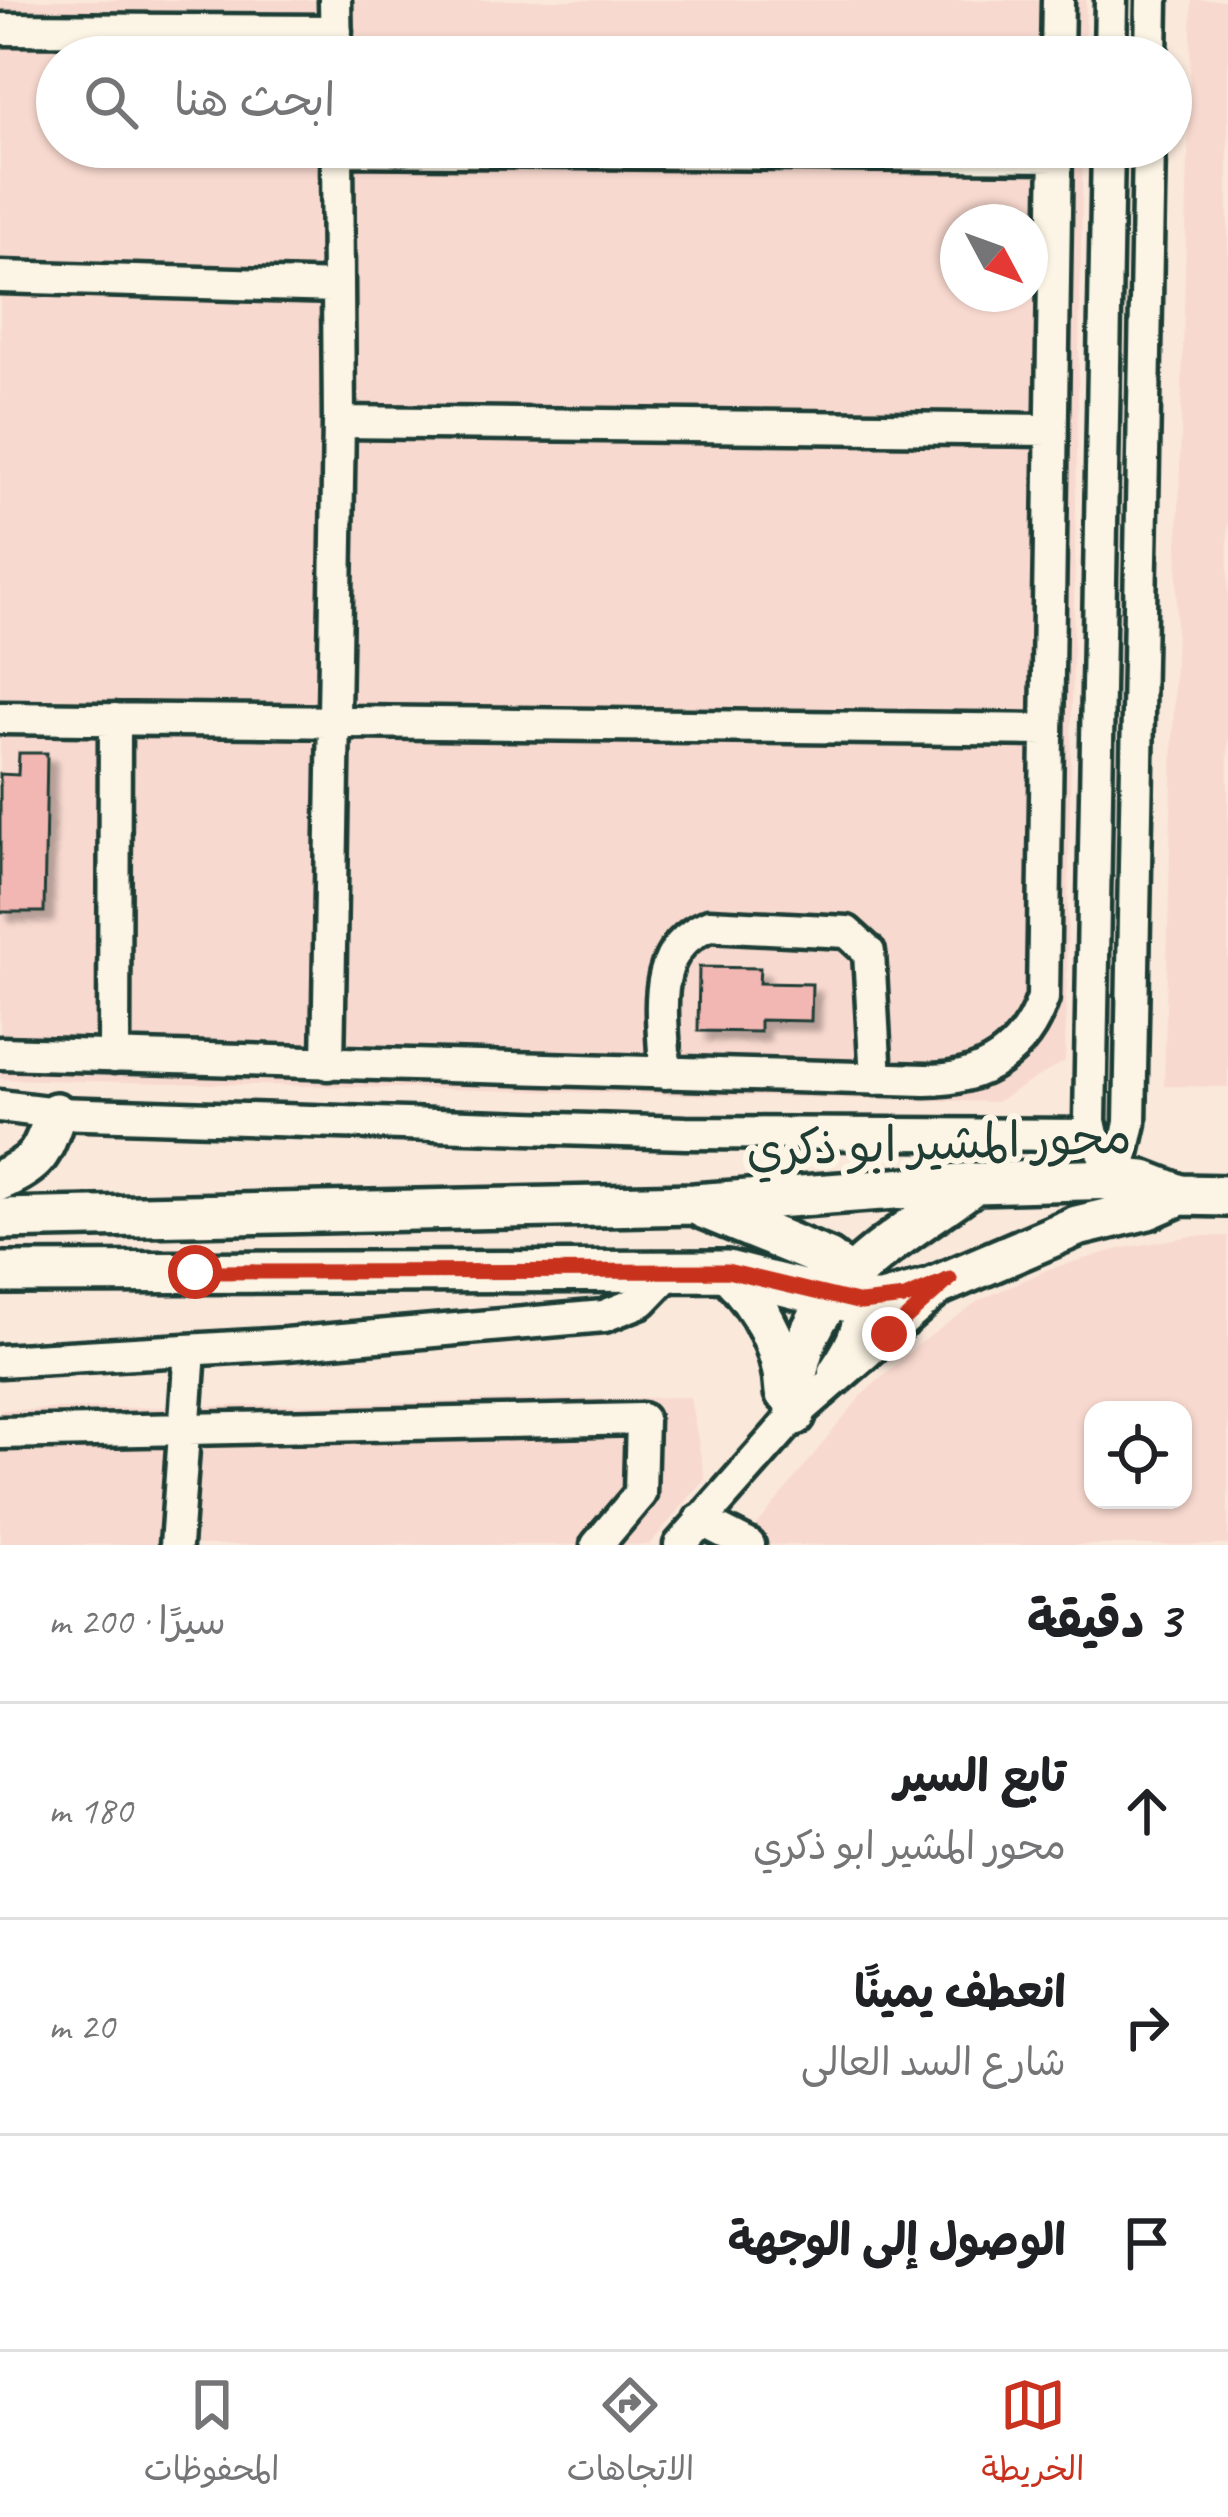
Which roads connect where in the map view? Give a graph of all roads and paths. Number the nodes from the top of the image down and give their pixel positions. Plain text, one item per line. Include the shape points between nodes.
1 (1058, 0) edge
2 (1111, 0) edge
3 (1152, 0) edge
4 (0, 29) edge
5 (336, 29) edge
6 (1057, 36) edge
7 (1110, 36) edge
8 (1151, 36) edge
9 (337, 168) edge
10 (1056, 168) edge
11 (1108, 168) edge
12 (1149, 168) edge
13 (0, 278) edge
14 (338, 287) junction
15 (339, 422) junction
16 (1052, 430) junction
17 (0, 718) edge
18 (115, 719) junction
19 (334, 722) junction
20 (1047, 730) junction
21 (0, 1053) edge
22 (114, 1057) junction
23 (328, 1064) junction
24 (665, 1073) junction
25 (876, 1079) junction
26 (0, 1106) edge
27 (56, 1112) junction
28 (1093, 1136) junction
29 (1117, 1179) junction
30 (0, 1180) edge
31 (975, 1183) junction
32 (1180, 1195) junction
33 (1228, 1196) edge
34 (694, 1204) junction
35 (0, 1220) edge
36 (672, 1270) junction
37 (727, 1271) junction
38 (0, 1273) edge
39 (950, 1279) junction
40 (846, 1292) junction
41 (190, 1351) junction
42 (0, 1361) edge
43 (797, 1413) junction
44 (184, 1429) junction
45 (0, 1433) edge
46 (700, 1520) junction
47 (176, 1545) edge
48 (597, 1545) edge
49 (680, 1545) edge
50 (749, 1545) edge

1 - 6 street
2 - 7 street
3 - 8 street
4 - 5 street
9 - 14 street
10 - 16 street
11 - 28 street
12 - 29 street via 1130,1123
13 - 14 street
14 - 15 street
15 - 16 street
15 - 19 street
16 - 20 street
17 - 18 street
18 - 19 street
18 - 22 street
19 - 20 street
19 - 23 street
20 - 25 street via 1043,998 1034,1024 973,1076
21 - 22 street
22 - 23 street
23 - 24 street
24 - 25 street
24 - 25 street via 662,980 670,954 688,933 709,925 859,939 869,952
26 - 27 street
27 - 28 street via 686,1133
27 - 30 main road via 41,1154
28 - 29 street
29 - 31 main road, محور المشير ابو ذكري
29 - 32 main road, محور المشير ابو ذكري
31 - 34 main road, محور المشير ابو ذكري
31 - 40 main road
32 - 33 main road
32 - 39 main road, محور المشير ابو ذكري via 1077,1226
34 - 35 main road, محور المشير ابو ذكري
34 - 40 main road via 828,1258
36 - 37 main road, محور المشير ابو ذكري
36 - 38 main road, محور المشير ابو ذكري
36 - 41 street via 642,1301 604,1316
37 - 40 main road, محور المشير ابو ذكري
37 - 43 main road via 756,1304
39 - 40 main road, محور المشير ابو ذكري via 905,1298
39 - 43 street
40 - 43 main road via 800,1352
41 - 42 street
41 - 44 street
43 - 46 street
44 - 45 street
44 - 47 street
44 - 48 street via 642,1419 640,1494
46 - 49 street
46 - 50 street

